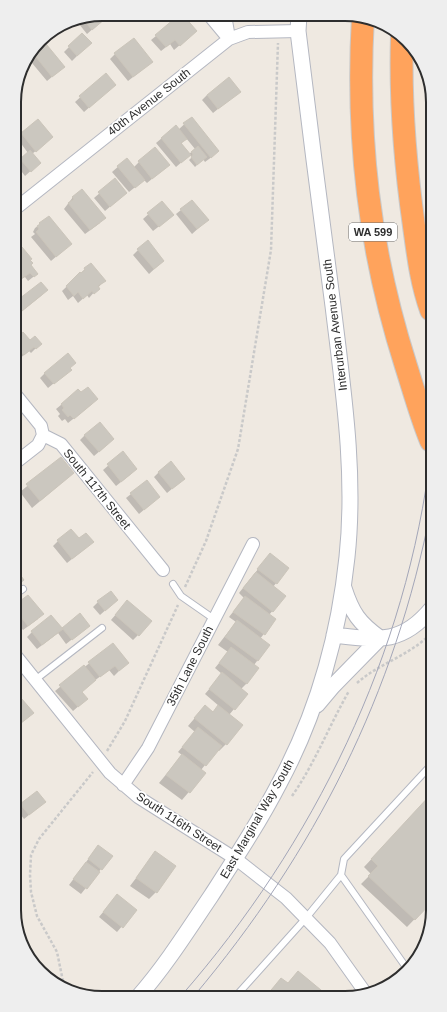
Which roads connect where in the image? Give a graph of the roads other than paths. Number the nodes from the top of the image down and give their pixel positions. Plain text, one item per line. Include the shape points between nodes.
1 (214, 21) edge
2 (226, 21) edge
3 (299, 21) edge
4 (363, 23) edge
5 (298, 31) junction
6 (229, 39) junction
7 (402, 45) edge
8 (21, 204) edge
9 (426, 296) edge
10 (21, 401) edge
11 (426, 428) edge
12 (43, 435) junction
13 (21, 459) edge
14 (253, 544) dead end
15 (163, 570) dead end
16 (173, 584) dead end
17 (343, 586) junction
18 (426, 614) edge
19 (214, 619) junction
20 (102, 628) dead end
21 (334, 635) junction
22 (380, 638) junction
23 (21, 662) edge
24 (35, 680) junction
25 (311, 712) junction
26 (426, 770) edge
27 (123, 785) junction
28 (236, 859) junction
29 (341, 875) junction
30 (306, 918) junction
31 (404, 965) edge
32 (363, 989) edge
33 (144, 991) edge
34 (240, 991) edge

1 - 6 street
2 - 6 street
3 - 5 street, Interurban Avenue South
4 - 11 highway, WA 599 via 361,133 371,224 399,344
5 - 6 street, 40th Avenue South via 248,32
5 - 17 street, Interurban Avenue South via 349,448 350,520
6 - 8 street, 40th Avenue South
7 - 9 highway, WA 599 via 401,80 408,182
10 - 12 street via 41,426
12 - 13 street via 38,445
12 - 15 street, South 117th Street via 61,444
14 - 19 street, 35th Lane South
16 - 19 lane via 181,596
17 - 21 street, Interurban Avenue South
17 - 22 street via 355,616
18 - 22 street via 406,632
19 - 27 street, 35th Lane South via 148,748
20 - 24 lane
21 - 22 street
21 - 25 street, East Marginal Way South
22 - 25 street
23 - 24 street, South 116th Street
24 - 27 street, South 116th Street via 101,762
25 - 28 street, East Marginal Way South via 280,783
26 - 29 lane via 344,859
27 - 28 street, South 116th Street
28 - 30 street, South 116th Street via 286,898
28 - 33 street, East Marginal Way South
29 - 30 lane
29 - 31 lane
30 - 32 street, South 116th Street via 330,943
30 - 34 lane

